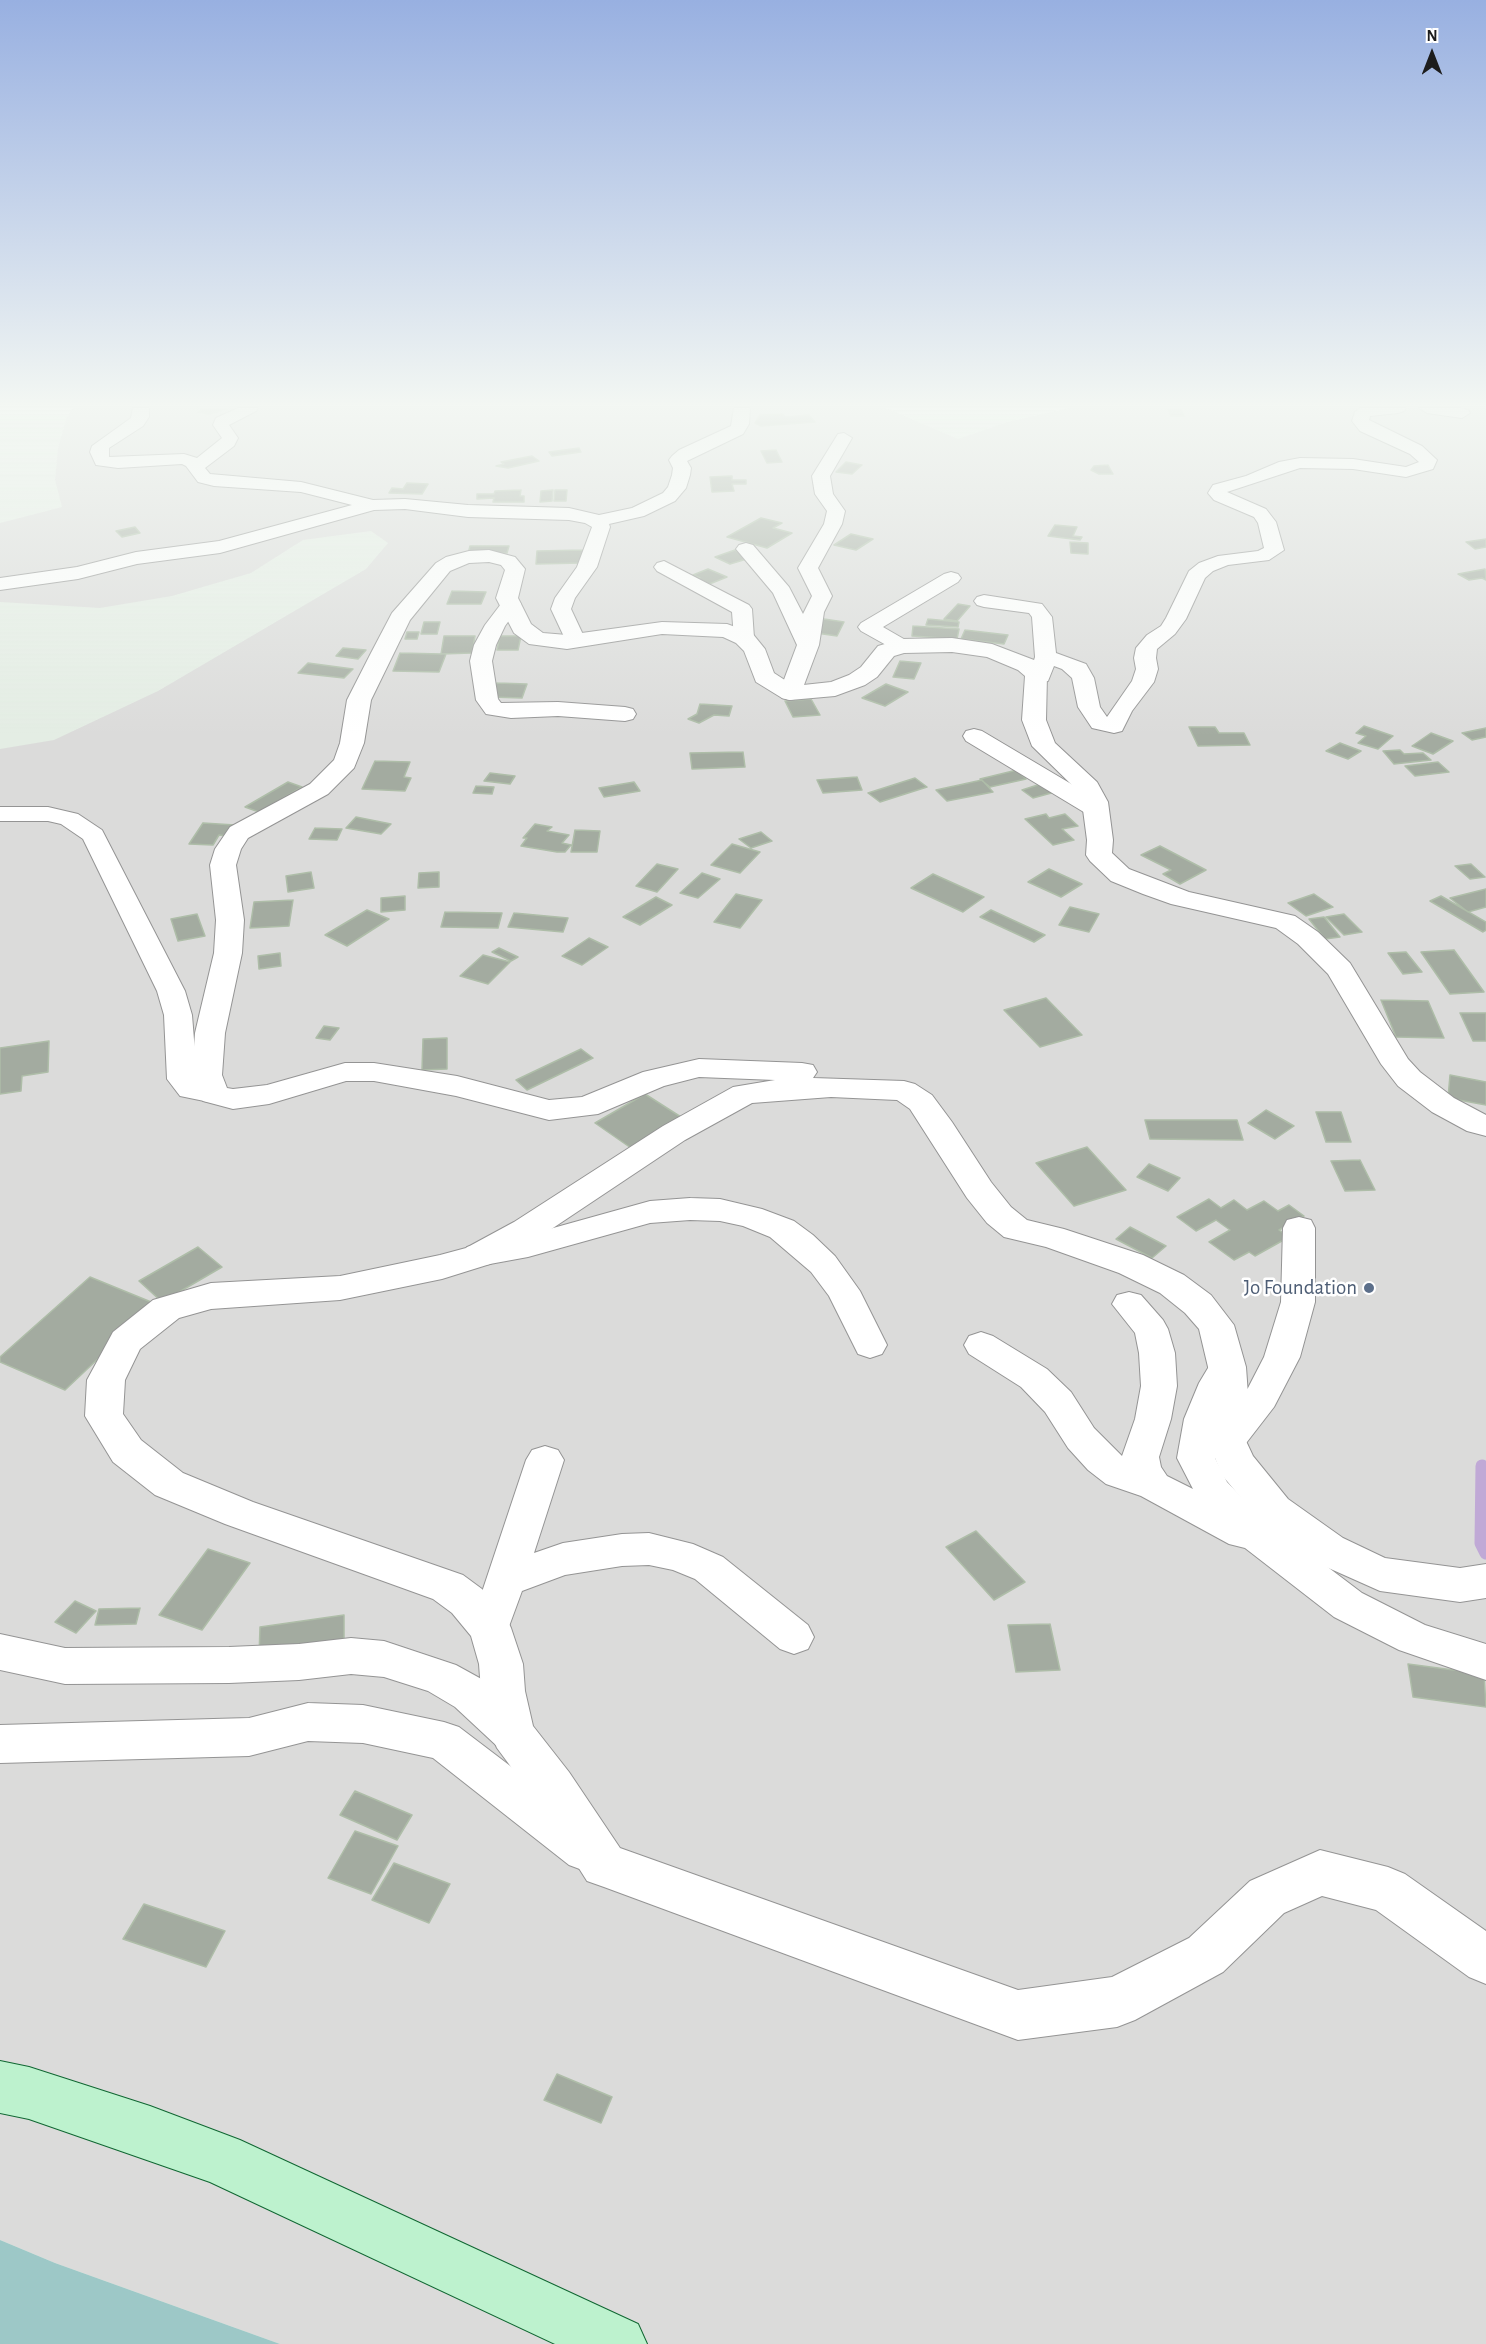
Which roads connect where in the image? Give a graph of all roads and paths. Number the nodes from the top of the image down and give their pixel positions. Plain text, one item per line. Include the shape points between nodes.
1 (328, 517) edge
2 (581, 517) edge
3 (614, 517) edge
4 (835, 517) edge
5 (1263, 517) edge
6 (598, 521) junction
7 (746, 549) dead end
8 (664, 567) dead end
9 (951, 578) dead end
10 (0, 584) edge
11 (984, 601) dead end
12 (511, 604) junction
13 (744, 638) junction
14 (576, 641) junction
15 (808, 645) junction
16 (902, 646) junction
17 (1046, 657) junction
18 (1037, 685) junction
19 (790, 693) junction
20 (625, 714) dead end
21 (974, 736) dead end
22 (1096, 809) junction
23 (0, 814) edge
24 (904, 1091) junction
25 (214, 1094) junction
26 (1486, 1126) edge
27 (1299, 1228) dead end
28 (478, 1256) junction
29 (1129, 1304) dead end
30 (870, 1345) dead end
31 (981, 1345) dead end
32 (1227, 1368) junction
33 (1227, 1441) junction
34 (544, 1460) dead end
35 (1154, 1486) junction
36 (1276, 1550) junction
37 (506, 1580) junction
38 (1486, 1581) edge
39 (490, 1628) junction
40 (794, 1637) dead end
41 (0, 1652) edge
42 (1486, 1662) edge
43 (513, 1734) junction
44 (0, 1744) edge
45 (604, 1865) junction
46 (1486, 1960) edge
47 (0, 2087) edge
48 (618, 2344) edge

1 - 10 street via 220,547 136,558 78,573
2 - 6 street
3 - 6 street
4 - 15 street via 808,568 822,596 814,612
5 - 17 street via 1274,550 1262,556 1225,560 1196,575 1176,620 1146,648 1143,682 1114,726 1100,723 1089,706 1078,669
6 - 14 street via 601,527 594,551 561,609
7 - 15 street via 782,591
8 - 13 street via 742,609
9 - 16 street via 868,627
11 - 17 street via 1035,608 1042,617
12 - 14 street via 522,628 537,639
12 - 20 street via 495,625 481,661 487,700 494,710
12 - 25 street via 507,598 515,569 508,561 489,556 469,557 443,567 400,618 381,653 359,700 345,764 319,789 239,833 228,849 223,865 230,920 228,953 210,1032 207,1075
13 - 14 street via 727,631 682,627
13 - 19 street via 754,650 764,677
15 - 19 street
16 - 18 street via 952,645 992,651 1026,665 1036,675
16 - 19 street via 886,651 857,680 835,688
17 - 18 street
18 - 22 street via 1034,720 1038,735 1044,746 1088,788
21 - 22 street
22 - 26 street via 1099,855 1120,875 1182,898 1285,922 1340,969 1396,1064 1409,1079 1443,1105
23 - 25 street via 69,819 93,835 171,991 178,1015 182,1079 191,1089
24 - 25 street via 862,1078 822,1073 699,1068 654,1079 587,1107 549,1110 457,1086 374,1071 345,1071 269,1094 233,1100
24 - 28 street via 831,1088 744,1094 674,1133 526,1230
24 - 32 street via 921,1102 941,1128 999,1215 1016,1228 1131,1264 1172,1284 1216,1324
27 - 33 street via 1298,1302 1282,1357 1261,1398
28 - 30 street via 650,1212 720,1210 751,1217 782,1229 823,1264 843,1291
28 - 39 street via 340,1288 211,1296 166,1310 126,1341 105,1380 104,1416 128,1451 169,1484 448,1587 467,1601
29 - 35 street via 1151,1329 1157,1353 1159,1386 1140,1457 1143,1472
31 - 35 street via 1034,1378 1110,1467
32 - 33 street
32 - 36 street via 1202,1419 1197,1458 1214,1493 1245,1526
33 - 38 street via 1236,1464 1274,1510 1329,1550 1380,1574 1460,1585
34 - 37 street
35 - 36 street
36 - 42 street via 1348,1605 1413,1638
37 - 39 street
37 - 40 street via 563,1558 649,1549 680,1555 709,1568
39 - 43 street via 501,1664
41 - 43 street via 65,1666 218,1665 351,1656 384,1659 441,1678 470,1694
43 - 45 street
44 - 45 street via 249,1737 308,1722 363,1724 444,1741
45 - 46 street via 1018,2015 1117,2002 1206,1955 1267,1897 1320,1873 1388,1890
47 - 48 main road via 29,2093 221,2159

